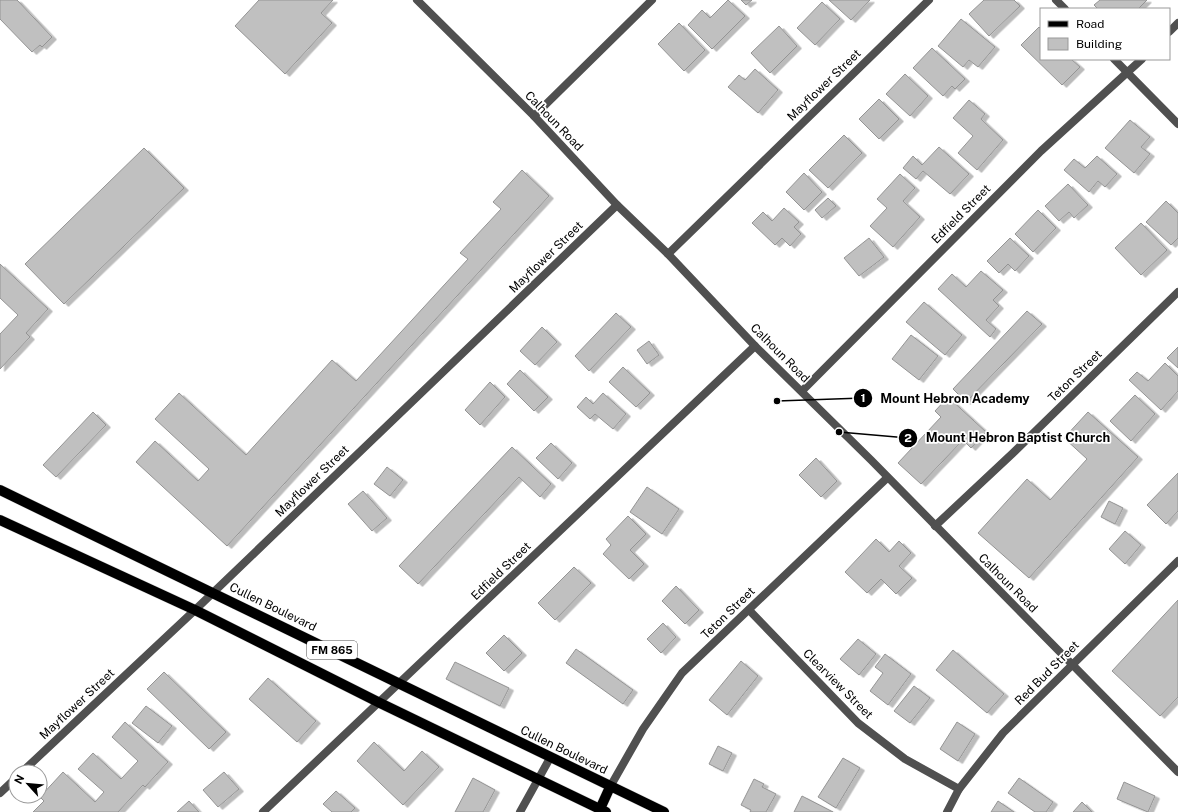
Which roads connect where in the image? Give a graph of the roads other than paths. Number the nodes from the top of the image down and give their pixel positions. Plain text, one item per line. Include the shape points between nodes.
1 (417, 0) edge
2 (652, 0) edge
3 (929, 0) edge
4 (1056, 0) edge
5 (1064, 8) edge
6 (1178, 23) edge
7 (1170, 31) edge
8 (1115, 60) edge
9 (1141, 60) edge
10 (1128, 72) junction
11 (534, 116) junction
12 (1178, 124) edge
13 (617, 205) junction
14 (668, 254) junction
15 (1178, 292) edge
16 (755, 346) junction
17 (802, 391) junction
18 (888, 478) junction
19 (0, 490) edge
20 (0, 520) edge
21 (935, 526) junction
22 (1178, 561) edge
23 (214, 592) junction
24 (195, 610) junction
25 (749, 610) junction
26 (1072, 664) junction
27 (399, 683) junction
28 (380, 703) junction
29 (550, 758) junction
30 (31, 764) edge
31 (1178, 772) edge
32 (539, 780) junction
33 (8, 786) edge
34 (610, 787) junction
35 (959, 788) junction
36 (0, 793) edge
37 (603, 810) edge
38 (263, 812) edge
39 (520, 812) edge
40 (664, 812) edge
41 (946, 812) edge

1 - 11 street, Calhoun Road
2 - 11 street
3 - 14 street, Mayflower Street
4 - 5 street
6 - 7 street
8 - 10 street
9 - 10 street, Edfield Street
10 - 12 street
10 - 17 street, Edfield Street via 1041,151
11 - 13 street, Calhoun Road
13 - 14 street, Calhoun Road
13 - 23 street, Mayflower Street
14 - 16 street, Calhoun Road
15 - 21 street, Teton Street
16 - 17 street, Calhoun Road
16 - 27 street, Edfield Street
17 - 18 street, Calhoun Road
18 - 21 street, Calhoun Road
18 - 25 street, Teton Street
19 - 23 main road, Cullen Boulevard / FM 865
20 - 24 main road, FM 865
21 - 26 street, Calhoun Road
22 - 26 street, Red Bud Street
23 - 24 street, Mayflower Street
23 - 27 main road, Cullen Boulevard / FM 865
24 - 28 main road, FM 865
24 - 30 street, Mayflower Street
25 - 34 street, Teton Street via 682,673 643,729
25 - 35 street, Clearview Street via 858,723 905,759
26 - 31 street, Calhoun Road
26 - 35 street, Red Bud Street via 1004,733
27 - 28 street, Edfield Street
27 - 29 main road, Cullen Boulevard / FM 865
28 - 32 main road, FM 865
28 - 38 street, Edfield Street
29 - 32 street
29 - 34 main road, Cullen Boulevard / FM 865
32 - 37 main road, FM 865
32 - 39 street
33 - 36 street
34 - 37 main road
34 - 40 main road, Cullen Boulevard / FM 865
35 - 41 street, Red Bud Street

